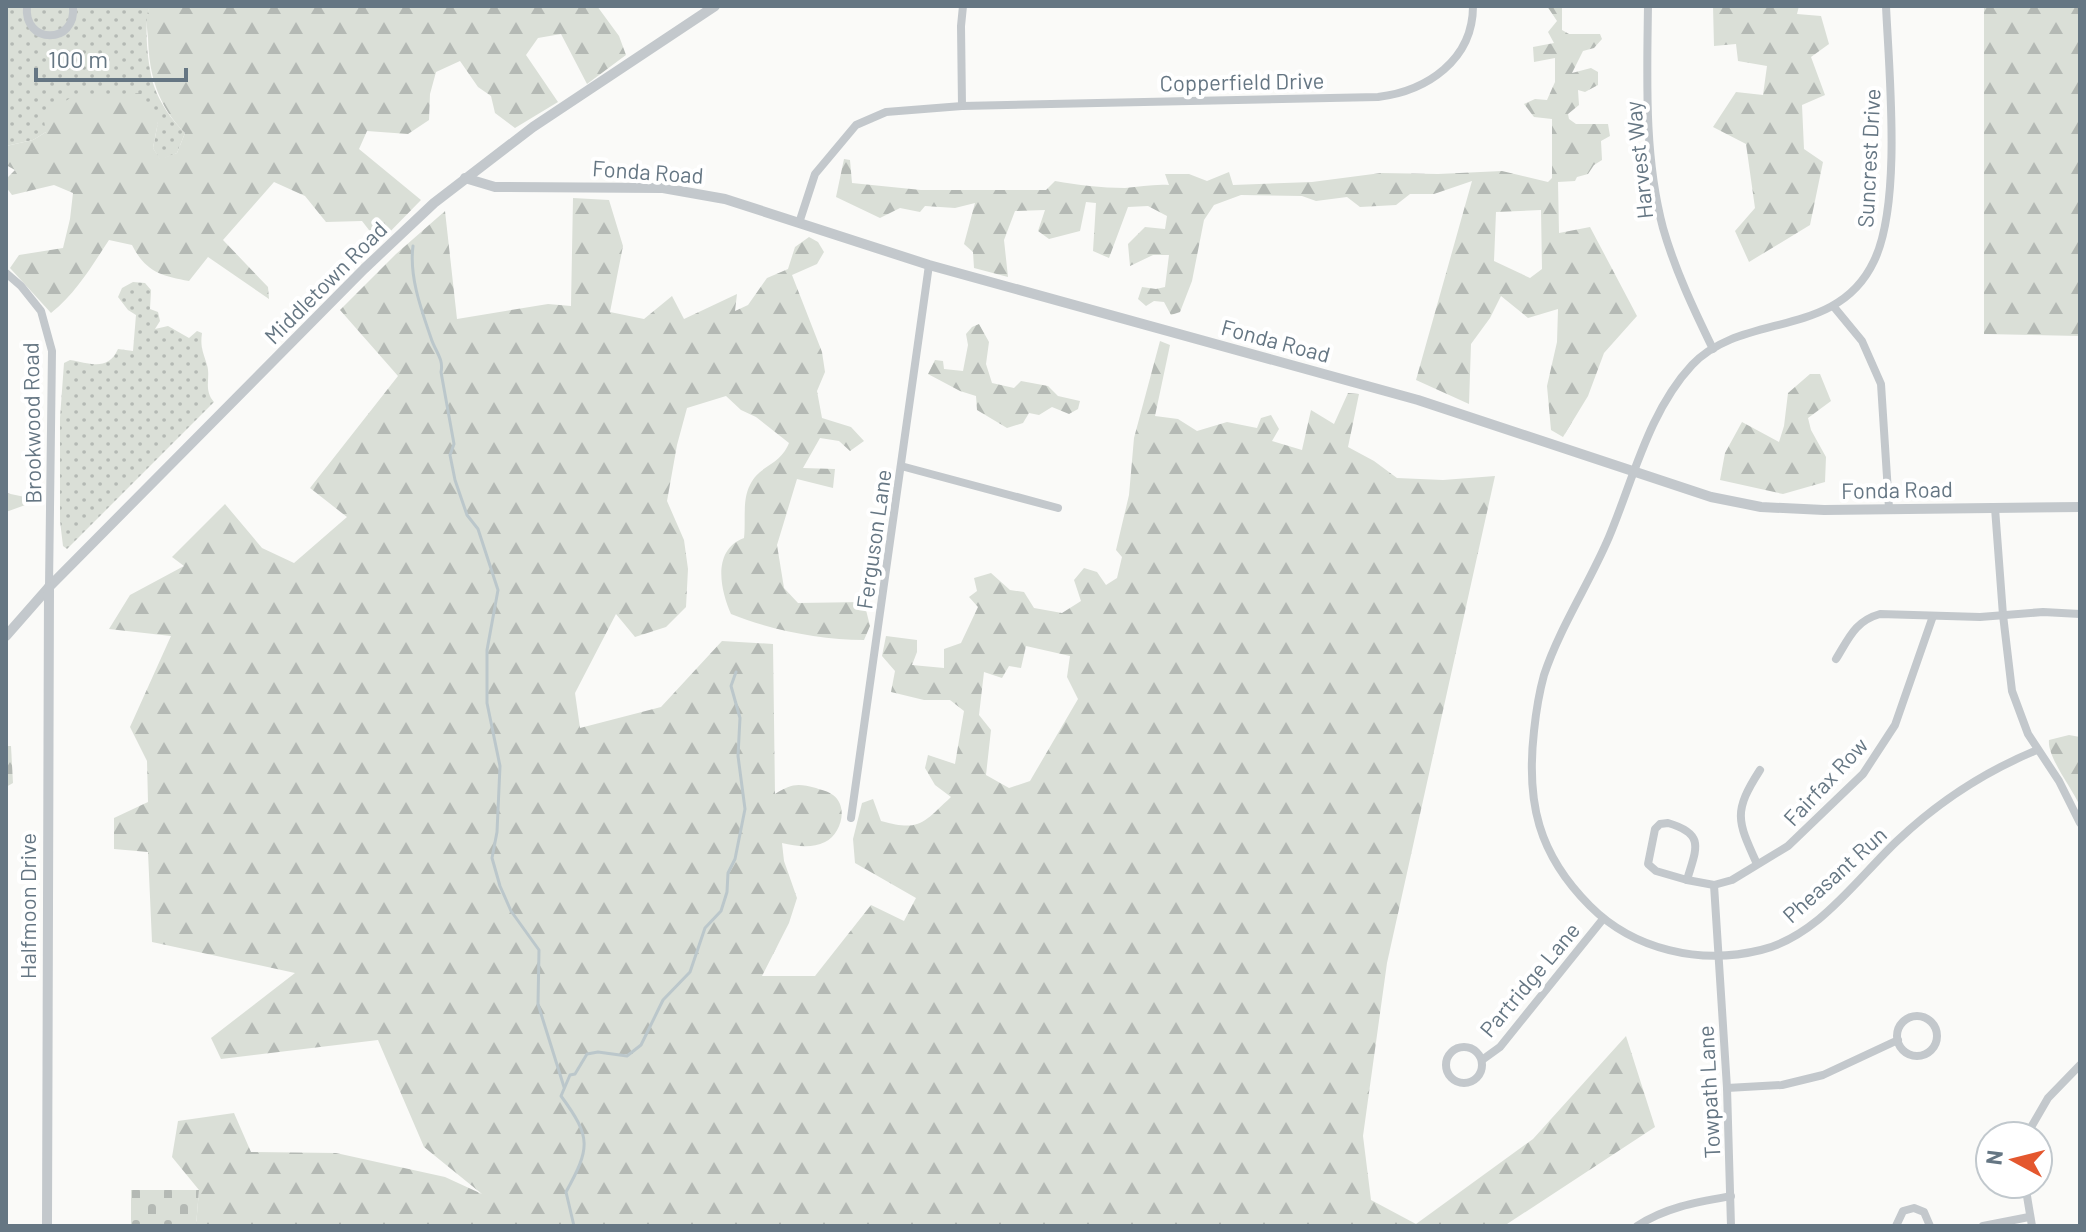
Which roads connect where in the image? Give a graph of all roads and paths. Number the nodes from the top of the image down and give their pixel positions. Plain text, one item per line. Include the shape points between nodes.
1 (27, 6) edge
2 (73, 6) edge
3 (715, 6) edge
4 (963, 6) edge
5 (1473, 6) edge
6 (1648, 6) edge
7 (1886, 6) edge
8 (962, 106) junction
9 (465, 178) junction
10 (799, 223) junction
11 (929, 265) junction
12 (6, 273) edge
13 (1834, 307) junction
14 (1713, 349) junction
15 (901, 466) junction
16 (1636, 471) junction
17 (2080, 507) edge
18 (1058, 508) dead end
19 (1889, 508) junction
20 (1995, 508) junction
21 (49, 587) junction
22 (2080, 614) edge
23 (2003, 615) junction
24 (1933, 616) junction
25 (6, 636) edge
26 (1836, 659) dead end
27 (2037, 750) junction
28 (1760, 770) dead end
29 (851, 818) dead end
30 (2080, 823) edge
31 (1757, 864) junction
32 (1687, 880) junction
33 (1714, 885) junction
34 (1603, 919) junction
35 (1718, 956) junction
36 (1898, 1040) junction
37 (1482, 1060) junction
38 (2080, 1065) edge
39 (1727, 1088) junction
40 (2035, 1120) edge
41 (1731, 1196) junction
42 (2028, 1200) edge
43 (2031, 1222) edge
44 (47, 1226) edge
45 (1637, 1226) edge
46 (1731, 1226) edge
47 (1896, 1226) edge
48 (1930, 1226) edge
49 (1983, 1226) edge

1 - 2 street via 31,26 47,35 69,25
3 - 9 street, Middletown Road
4 - 8 street
5 - 8 street, Copperfield Drive via 1465,45 1456,58 1427,82 1400,94
6 - 14 street, Harvest Way via 1655,191 1663,229
7 - 13 street, Suncrest Drive via 1891,107 1884,230 1859,287
8 - 10 street, Copperfield Drive via 886,112 856,125 815,174
9 - 10 street, Fonda Road via 495,187 692,191
9 - 21 street, Middletown Road via 364,269
10 - 11 street, Fonda Road
11 - 15 street, Ferguson Lane
11 - 16 street, Fonda Road via 1418,400
12 - 21 street, Brookwood Road via 41,311 52,351
13 - 14 street, Suncrest Drive
13 - 19 street via 1862,341 1881,384
14 - 16 street, Suncrest Drive via 1675,387
15 - 18 street
15 - 29 street, Ferguson Lane
16 - 19 street, Fonda Road via 1711,497 1761,507
16 - 34 street, Pheasant Run via 1544,677 1531,761 1534,809 1549,851
17 - 20 street, Fonda Road
19 - 20 street, Fonda Road
20 - 23 street
21 - 25 street, Middletown Road
21 - 44 street, Halfmoon Drive
22 - 23 street
23 - 24 street
23 - 27 street via 2012,691
24 - 26 street via 1866,618
24 - 31 street, Fairfax Row via 1886,742 1838,800 1788,846
27 - 30 street
27 - 35 street, Pheasant Run via 1999,766 1946,801 1800,934 1760,951
28 - 31 street via 1746,792 1740,821
31 - 33 street, Fairfax Row
32 - 32 street via 1694,835 1685,827 1660,824 1648,864
32 - 33 street
33 - 35 street
34 - 35 street, Pheasant Run via 1670,952
34 - 37 street, Partridge Lane via 1500,1047
35 - 39 street, Towpath Lane
36 - 36 street via 1899,1027 1914,1015 1927,1017 1938,1033 1935,1046 1924,1055 1905,1052
36 - 39 street via 1823,1075 1782,1085
37 - 37 street, Partridge Lane via 1473,1049 1459,1047 1448,1055 1446,1069 1454,1080 1468,1083 1479,1074
38 - 40 street via 2048,1098
39 - 41 street, Towpath Lane
41 - 45 street via 1681,1205
41 - 46 street, Towpath Lane
42 - 43 street
43 - 49 street
47 - 48 street via 1903,1211 1914,1208 1924,1212

